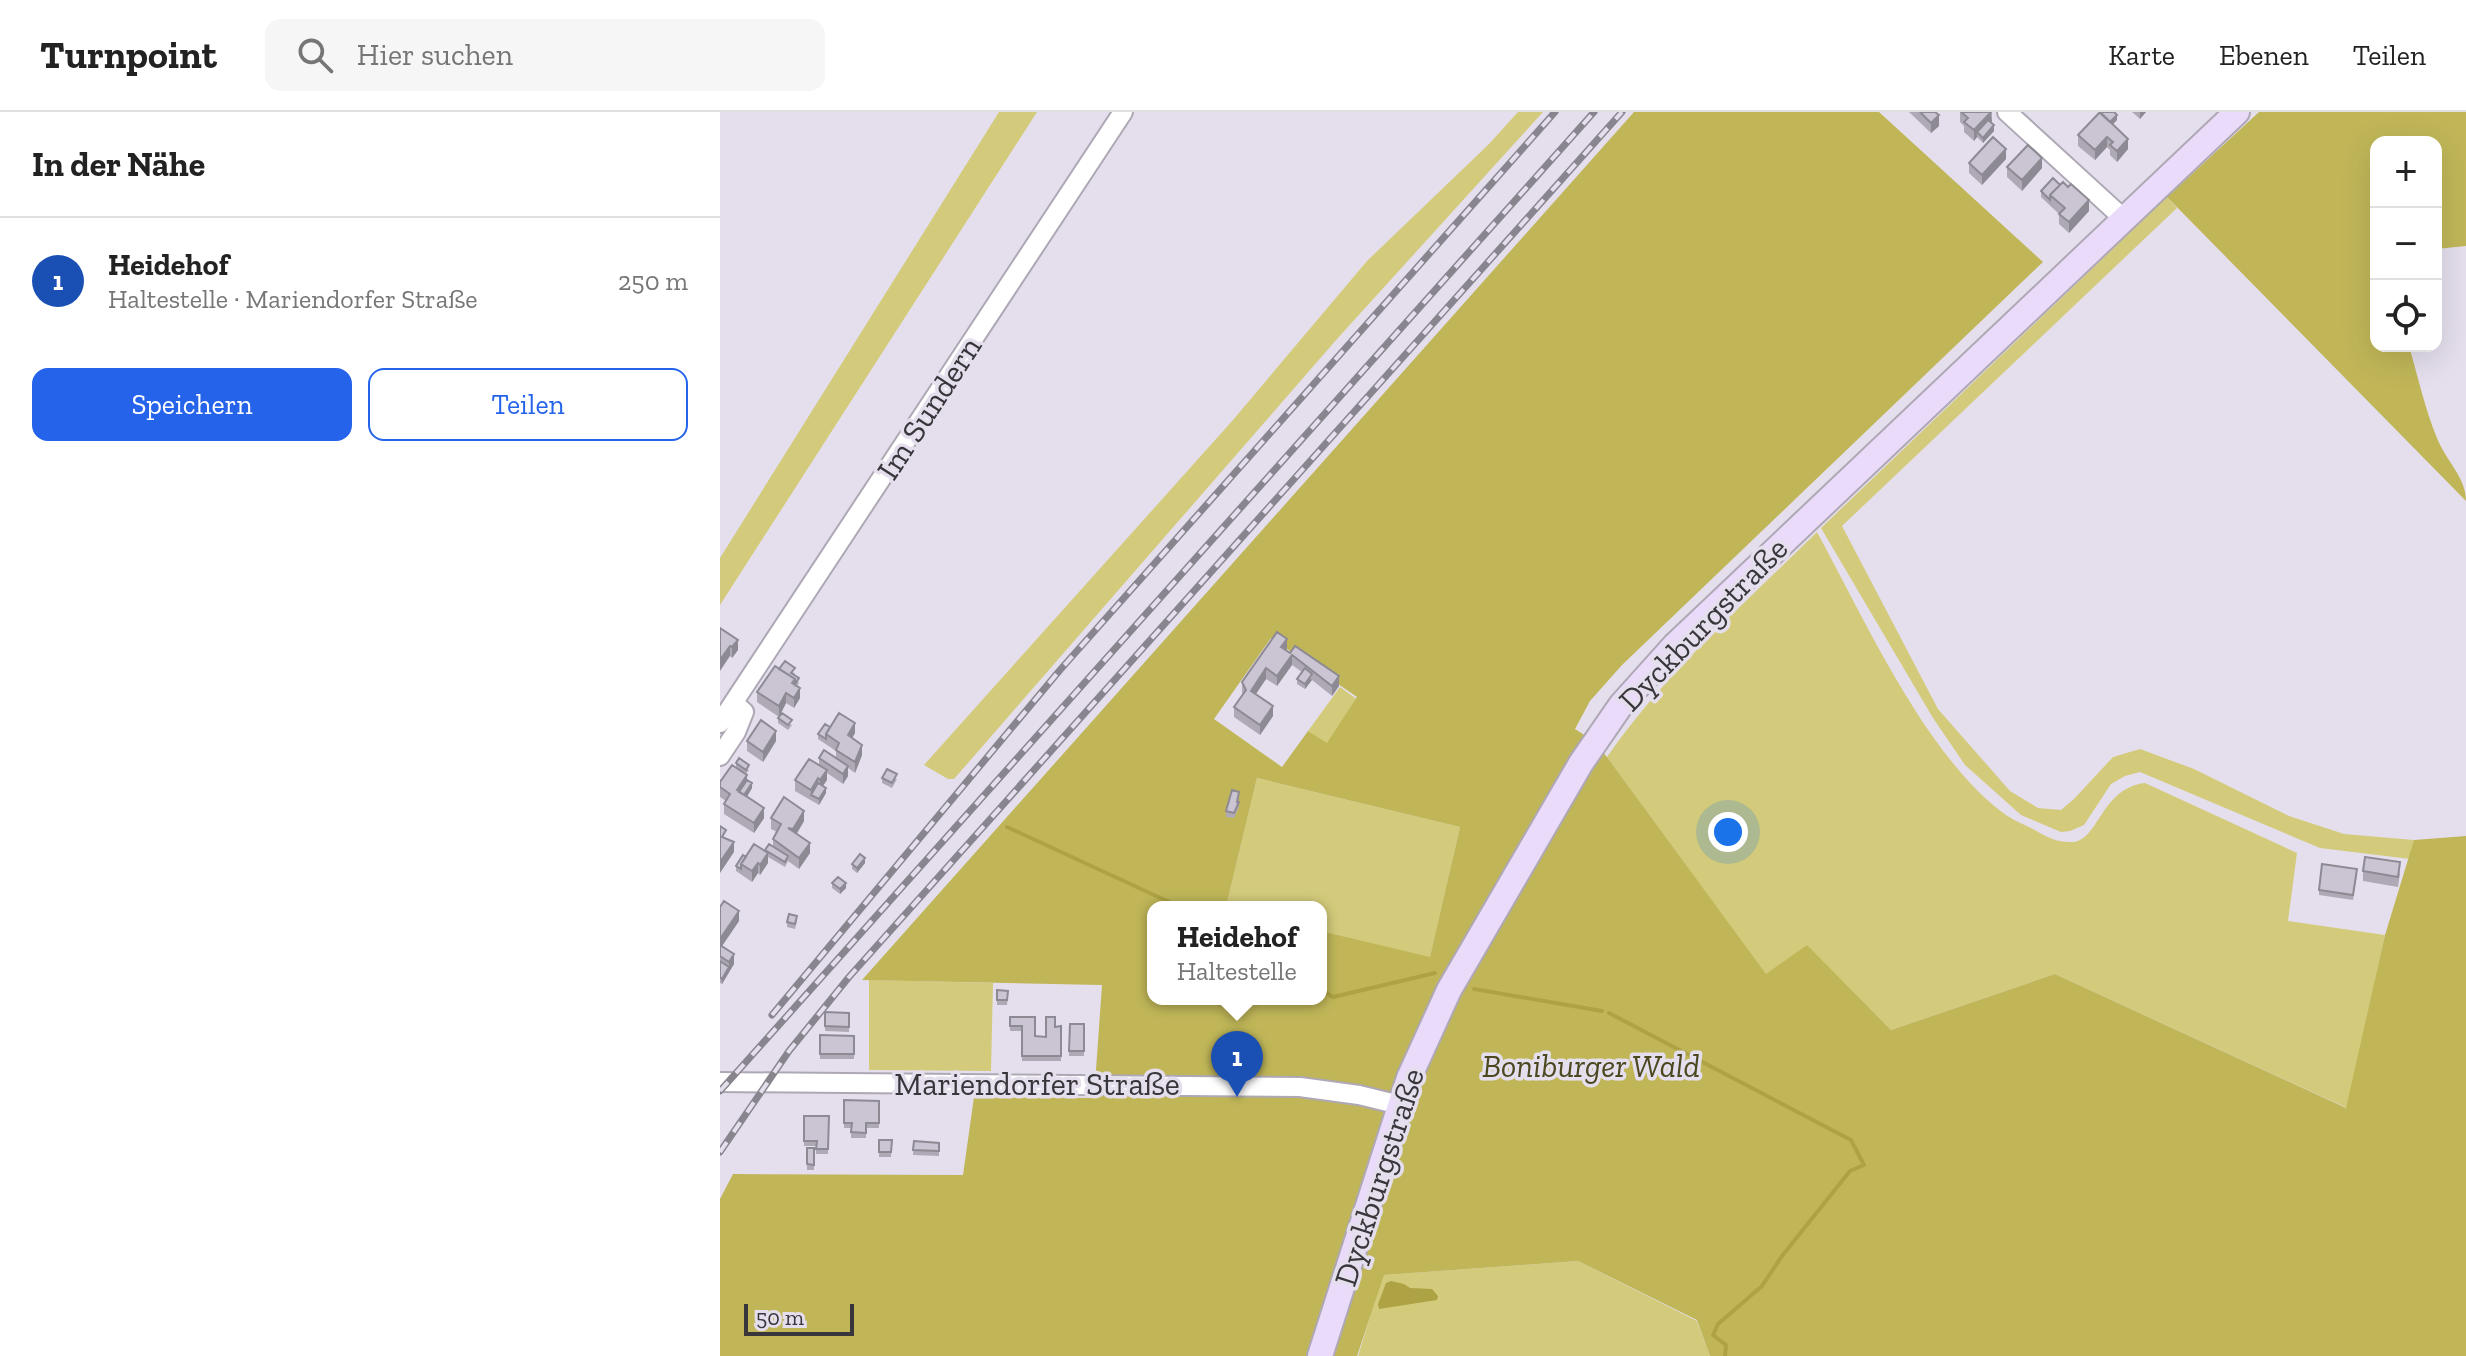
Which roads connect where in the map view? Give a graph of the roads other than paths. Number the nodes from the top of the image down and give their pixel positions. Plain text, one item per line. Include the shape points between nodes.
1 (1123, 112) edge
2 (2007, 112) edge
3 (2237, 112) edge
4 (2124, 219) junction
5 (734, 703) junction
6 (720, 723) edge
7 (720, 756) edge
8 (720, 1082) edge
9 (1400, 1105) junction
10 (1320, 1356) edge

1 - 5 street, Im Sundern
2 - 4 street
3 - 4 street, Dyckburgstraße
4 - 9 street, Dyckburgstraße via 1684,635 1633,691 1581,763 1466,958
5 - 6 street, Im Sundern
5 - 7 street via 744,712
8 - 9 street, Mariendorfer Straße via 1300,1087
9 - 10 street, Dyckburgstraße

